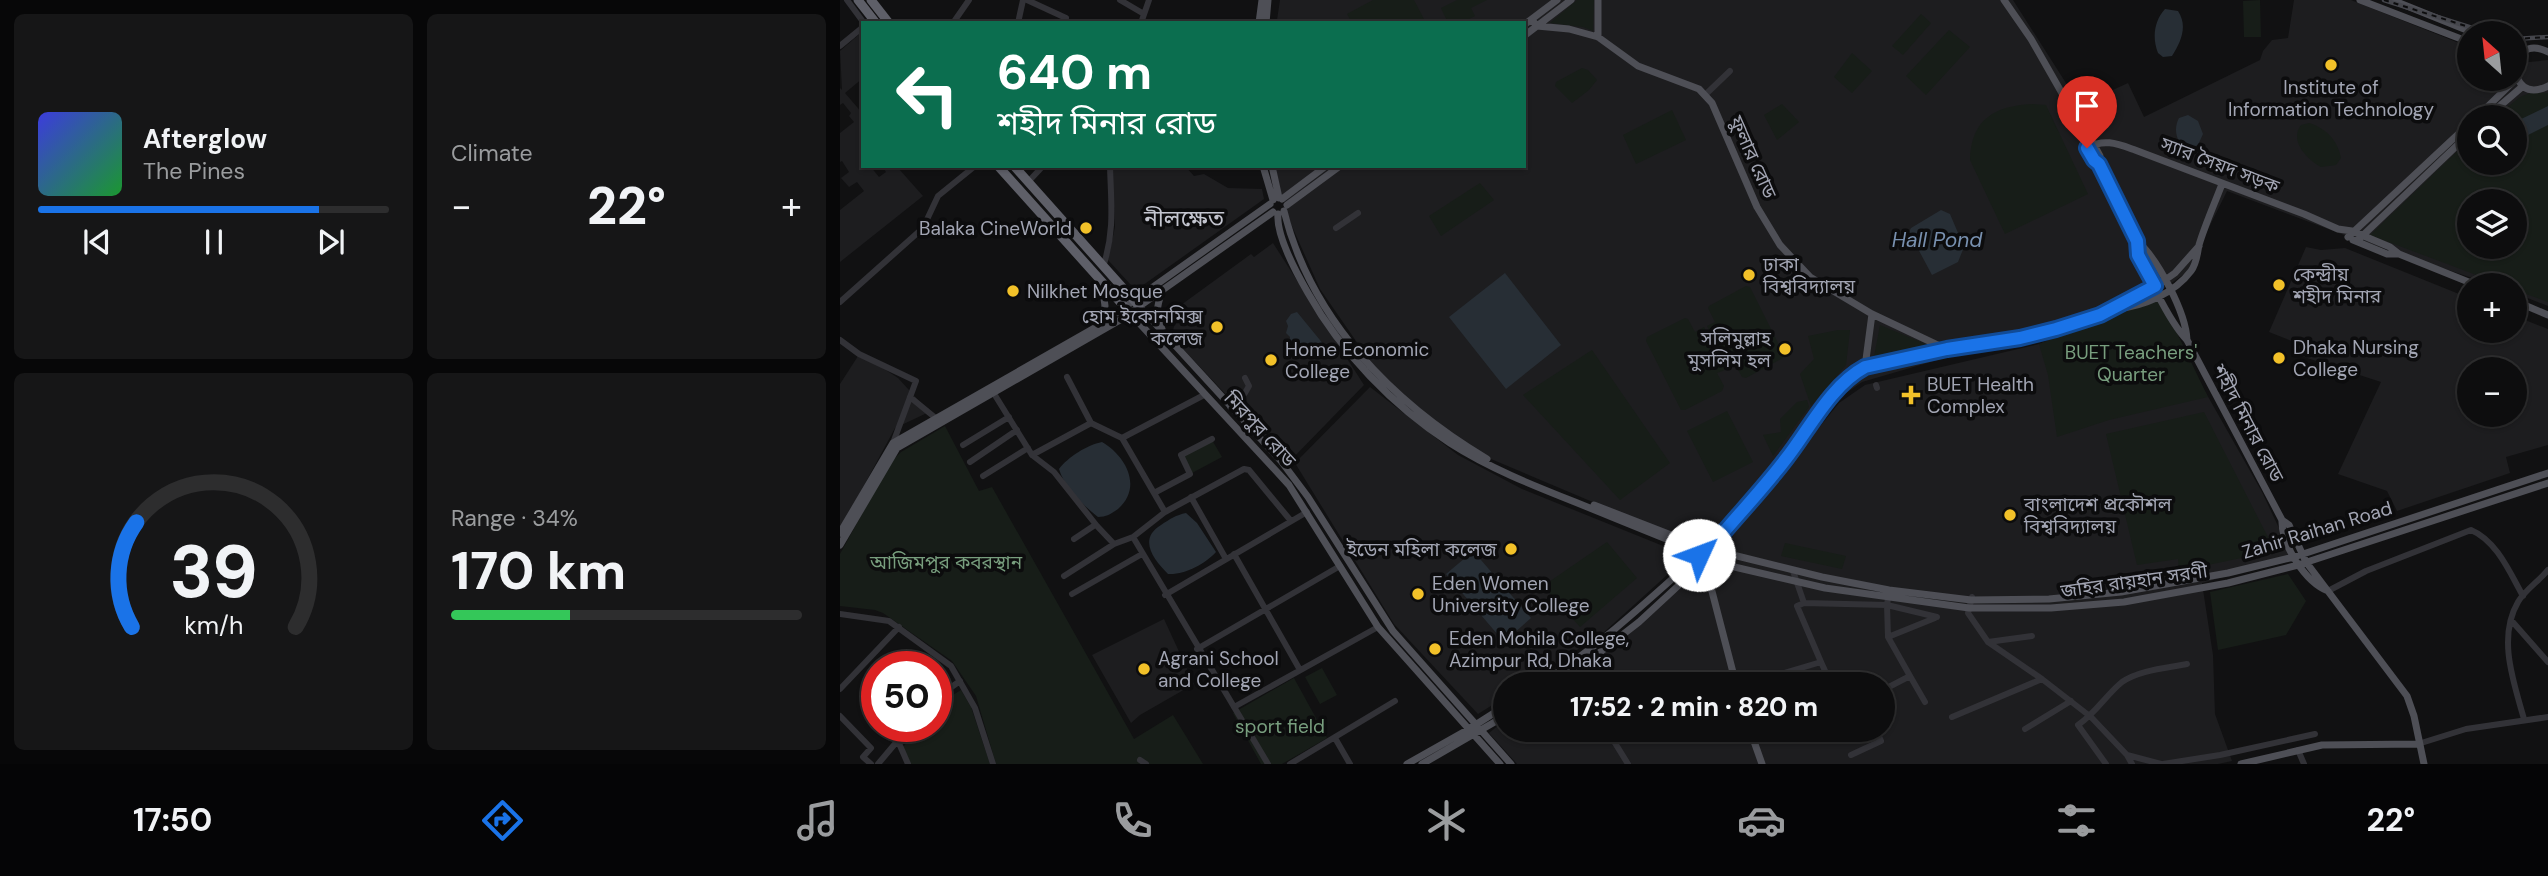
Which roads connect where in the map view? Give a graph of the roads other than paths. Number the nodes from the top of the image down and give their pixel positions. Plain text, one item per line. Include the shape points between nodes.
1 (847, 0) edge
2 (858, 0) edge
3 (871, 0) edge
4 (969, 0) edge
5 (1025, 0) edge
6 (1120, 0) edge
7 (1149, 0) edge
8 (1262, 0) edge
9 (1268, 0) edge
10 (1557, 0) edge
11 (1571, 0) edge
12 (1598, 0) edge
13 (2004, 0) edge
14 (2360, 0) edge
15 (2392, 0) edge
16 (1144, 14) junction
17 (1066, 18) dead end
18 (871, 21) edge
19 (954, 21) edge
20 (1019, 21) edge
21 (1142, 21) edge
22 (1259, 21) edge
23 (1266, 21) edge
24 (1535, 23) junction
25 (1526, 25) edge
26 (2457, 26) edge
27 (861, 29) edge
28 (1526, 34) edge
29 (1598, 37) junction
30 (2457, 37) edge
31 (840, 46) edge
32 (2527, 50) edge
33 (2547, 50) edge
34 (1730, 71) dead end
35 (2548, 86) edge
36 (2527, 87) edge
37 (2500, 91) edge
38 (2517, 91) edge
39 (1705, 95) junction
40 (2488, 105) edge
41 (2501, 105) edge
42 (2457, 135) edge
43 (2457, 145) edge
44 (2090, 146) junction
45 (973, 168) edge
46 (1000, 168) edge
47 (1016, 168) edge
48 (1042, 168) edge
49 (1110, 168) edge
50 (1264, 168) edge
51 (1272, 168) edge
52 (1324, 168) edge
53 (1337, 168) edge
54 (1028, 183) junction
55 (2222, 184) junction
56 (1278, 206) junction
57 (1358, 213) dead end
58 (1336, 228) dead end
59 (2350, 234) junction
60 (2359, 238) junction
61 (2137, 241) junction
62 (2199, 246) junction
63 (1181, 266) junction
64 (1104, 268) junction
65 (2457, 277) edge
66 (2165, 281) junction
67 (1101, 282) junction
68 (2155, 286) junction
69 (1162, 290) junction
70 (2170, 290) junction
71 (2160, 296) junction
72 (840, 302) edge
73 (1136, 303) junction
74 (2527, 306) edge
75 (1127, 310) junction
76 (2111, 310) junction
77 (1872, 314) junction
78 (2548, 315) edge
79 (1098, 326) junction
80 (840, 340) edge
81 (1167, 340) junction
82 (2187, 340) junction
83 (1947, 349) junction
84 (1865, 367) junction
85 (1067, 377) dead end
86 (1245, 378) dead end
87 (993, 393) junction
88 (1204, 395) junction
89 (910, 397) junction
90 (1230, 407) junction
91 (1009, 417) junction
92 (939, 420) junction
93 (1091, 423) junction
94 (1017, 430) junction
95 (1122, 438) junction
96 (1212, 439) dead end
97 (893, 443) junction
98 (963, 445) dead end
99 (1030, 451) junction
100 (970, 462) dead end
101 (2548, 473) edge
102 (983, 477) dead end
103 (2548, 483) edge
104 (1154, 493) junction
105 (1191, 497) junction
106 (1165, 512) junction
107 (1307, 512) junction
108 (1291, 521) junction
109 (1096, 525) junction
110 (840, 533) edge
111 (1133, 537) junction
112 (1074, 539) dead end
113 (1114, 544) junction
114 (840, 545) edge
115 (1714, 548) junction
116 (1142, 554) junction
117 (1234, 554) junction
118 (2298, 555) junction
119 (1704, 557) junction
120 (1226, 559) junction
121 (2302, 564) junction
122 (1340, 566) junction
123 (1793, 571) junction
124 (2547, 575) edge
125 (1064, 576) dead end
126 (1797, 583) junction
127 (2328, 591) junction
128 (1072, 594) dead end
129 (1165, 595) junction
130 (2524, 596) junction
131 (1888, 597) junction
132 (1934, 599) junction
133 (1971, 602) junction
134 (1804, 603) junction
135 (1266, 610) junction
136 (840, 614) edge
137 (1937, 617) junction
138 (2511, 620) junction
139 (899, 627) junction
140 (1378, 627) junction
141 (2032, 636) dead end
142 (1888, 637) junction
143 (1988, 642) junction
144 (1197, 649) junction
145 (1821, 662) junction
146 (2548, 662) edge
147 (2187, 664) dead end
148 (1567, 667) junction
149 (1300, 670) junction
150 (1559, 672) edge
151 (1571, 672) edge
152 (1577, 672) edge
153 (1733, 672) edge
154 (1788, 672) edge
155 (1826, 672) edge
156 (1910, 676) junction
157 (2042, 679) junction
158 (960, 681) junction
159 (1895, 684) edge
160 (952, 687) edge
161 (840, 689) edge
162 (1395, 701) dead end
163 (2071, 701) junction
164 (1925, 702) dead end
165 (1234, 707) junction
166 (840, 716) edge
167 (1493, 717) edge
168 (2091, 717) junction
169 (2548, 717) edge
170 (1952, 718) dead end
171 (2524, 719) junction
172 (1493, 723) edge
173 (2415, 724) junction
174 (2025, 729) dead end
175 (1477, 732) junction
176 (2315, 734) dead end
177 (1335, 738) junction
178 (897, 742) edge
179 (898, 742) edge
180 (1614, 742) edge
181 (1754, 742) edge
182 (1879, 742) edge
183 (2392, 744) junction
184 (2418, 744) junction
185 (2298, 750) junction
186 (1851, 755) dead end
187 (2127, 755) junction
188 (871, 764) edge
189 (877, 764) edge
190 (908, 764) edge
191 (993, 764) edge
192 (1268, 764) edge
193 (1290, 764) edge
194 (1350, 764) edge
195 (1407, 764) edge
196 (1422, 764) edge
197 (1500, 764) edge
198 (1510, 764) edge
199 (1628, 764) edge
200 (1762, 764) edge
201 (2106, 764) edge
202 (2132, 764) edge
203 (2162, 764) edge
204 (2241, 764) edge
205 (2304, 764) edge
206 (2424, 764) edge

1 - 18 street
2 - 18 highway
3 - 18 highway
4 - 19 street
5 - 17 street
5 - 20 street
6 - 16 street
7 - 16 street
8 - 22 main road
9 - 23 main road
10 - 24 main road
11 - 24 main road
12 - 29 main road
13 - 44 main road, শহীদ মিনার রোড
14 - 30 main road
15 - 26 main road
16 - 21 street
24 - 25 main road
24 - 28 main road
24 - 29 main road
27 - 31 street
29 - 39 main road via 1638,66
32 - 33 main road
34 - 39 street
35 - 36 main road
37 - 40 main road
38 - 41 main road
39 - 77 main road, ফুলার রোড via 1757,207 1780,244 1810,277
42 - 59 main road
43 - 60 main road
44 - 55 main road, স্যার সৈয়দ সড়ক via 2114,142
44 - 61 main road, শহীদ মিনার রোড via 2100,156 2099,164
45 - 72 street via 938,196 923,228
46 - 67 highway, মিরপুর রোড
47 - 54 highway, মিরপুর রোড
48 - 54 street
49 - 64 street via 1112,223
50 - 56 main road
51 - 56 main road
52 - 56 main road
53 - 56 main road
54 - 64 highway, মিরপুর রোড
55 - 59 main road, স্যার সৈয়দ সড়ক
55 - 62 main road
56 - 63 main road
56 - 69 main road
56 - 119 main road, জহির রায়হান সরণী via 1310,278 1339,327 1379,377 1419,413 1496,464
57 - 58 street
59 - 60 main road, স্যার সৈয়দ সড়ক
60 - 65 main road, স্যার সৈয়দ সড়ক
61 - 66 main road, শহীদ মিনার রোড
61 - 68 main road, শহীদ মিনার রোড via 2138,255
62 - 66 main road
62 - 70 main road via 2191,271
63 - 64 main road via 1134,291
63 - 73 main road
64 - 73 highway, মিরপুর রোড
66 - 68 main road
66 - 70 main road, শহীদ মিনার রোড
67 - 75 highway, মিরপুর রোড
67 - 79 main road via 1105,306
68 - 71 main road, শহীদ মিনার রোড
68 - 76 main road
69 - 73 main road
69 - 81 main road via 1157,318
70 - 71 main road
70 - 82 main road, শহীদ মিনার রোড
71 - 76 main road
71 - 82 main road, শহীদ মিনার রোড
73 - 75 main road
73 - 81 main road, মিরপুর রোড
74 - 78 main road
75 - 79 main road
75 - 87 main road via 1120,320
75 - 88 main road, মিরপুর রোড
76 - 83 main road via 2032,335
77 - 83 main road, ফুলার রোড
77 - 84 main road
79 - 92 main road
80 - 89 street via 916,381
81 - 90 main road, মিরপুর রোড
82 - 118 main road, শহীদ মিনার রোড
83 - 84 main road
84 - 115 main road via 1835,393
85 - 93 street
86 - 90 street via 1247,390
87 - 91 street
87 - 92 main road
88 - 95 street
88 - 107 main road, মিরপুর রোড via 1261,452
89 - 92 street
89 - 97 street
90 - 175 main road, মিরপুর রোড via 1295,479 1393,631
91 - 94 street
91 - 98 street
92 - 97 main road
92 - 114 main road via 894,450
93 - 95 street
93 - 99 street
94 - 99 street
94 - 100 street
95 - 104 street
96 - 104 street via 1181,456 1190,474
97 - 110 main road
99 - 102 street
99 - 109 street via 1054,472
101 - 118 main road, Zahir Raihan Road
103 - 121 main road, জহির রায়হান সরণী
104 - 106 street
105 - 106 street
105 - 108 street via 1247,469
105 - 120 street
106 - 111 street
107 - 108 street
107 - 122 main road, মিরপুর রোড
108 - 117 street
109 - 112 street
109 - 113 street
111 - 113 street
111 - 116 street
113 - 125 street
115 - 119 main road
115 - 119 main road via 1717,557
115 - 123 main road
116 - 128 street
116 - 129 street
117 - 120 street
117 - 135 street
118 - 121 main road, শহীদ মিনার রোড
118 - 133 main road, Zahir Raihan Road via 2121,592
119 - 126 main road, জহির রায়হান সরণী
119 - 148 main road
119 - 152 main road via 1639,622
119 - 153 main road
120 - 129 street
121 - 127 main road, শহীদ মিনার রোড
121 - 133 main road, জহির রায়হান সরণী via 2124,602 2051,608
122 - 135 street
122 - 140 main road, মিরপুর রোড
123 - 126 street
123 - 131 main road
124 - 130 street
126 - 131 main road, জহির রায়হান সরণী
126 - 134 street
127 - 130 street via 2471,530 2495,549
127 - 173 main road, শহীদ মিনার রোড via 2399,684
129 - 144 street
130 - 138 street
131 - 132 main road, জহির রায়হান সরণী
131 - 134 street
131 - 137 street
131 - 142 street
132 - 133 main road, জহির রায়হান সরণী
132 - 137 street
133 - 143 street via 1968,613
134 - 145 street via 1797,606
135 - 144 street
135 - 149 street
136 - 139 street via 889,621
137 - 142 street
138 - 146 street
138 - 171 street via 2510,660
139 - 158 street via 951,666
139 - 161 street
140 - 149 street
140 - 175 main road, মিরপুর রোড
141 - 143 street
142 - 156 street
143 - 157 street
144 - 165 street
145 - 154 street
145 - 155 street
147 - 168 street via 2123,682
148 - 150 main road
148 - 151 street
149 - 165 street
156 - 159 street
156 - 164 street
157 - 163 street
157 - 170 street
158 - 160 street
158 - 191 street via 978,715
162 - 177 street
163 - 168 street
163 - 174 street
165 - 192 street
166 - 188 street via 871,748 863,757
167 - 175 main road
168 - 187 street
168 - 201 street via 2078,725
169 - 171 street
171 - 184 street via 2466,729
172 - 175 main road
173 - 183 main road via 2406,738
173 - 184 main road, শহীদ মিনার রোড
175 - 195 main road
175 - 196 main road
175 - 197 main road
175 - 198 main road
176 - 203 street
177 - 193 street
177 - 194 street
178 - 189 street
179 - 190 street
180 - 199 street
181 - 200 main road
182 - 186 street
183 - 184 main road
183 - 185 main road via 2329,744
184 - 206 main road, শহীদ মিনার রোড
185 - 204 main road
185 - 205 street
187 - 202 street
187 - 203 street

